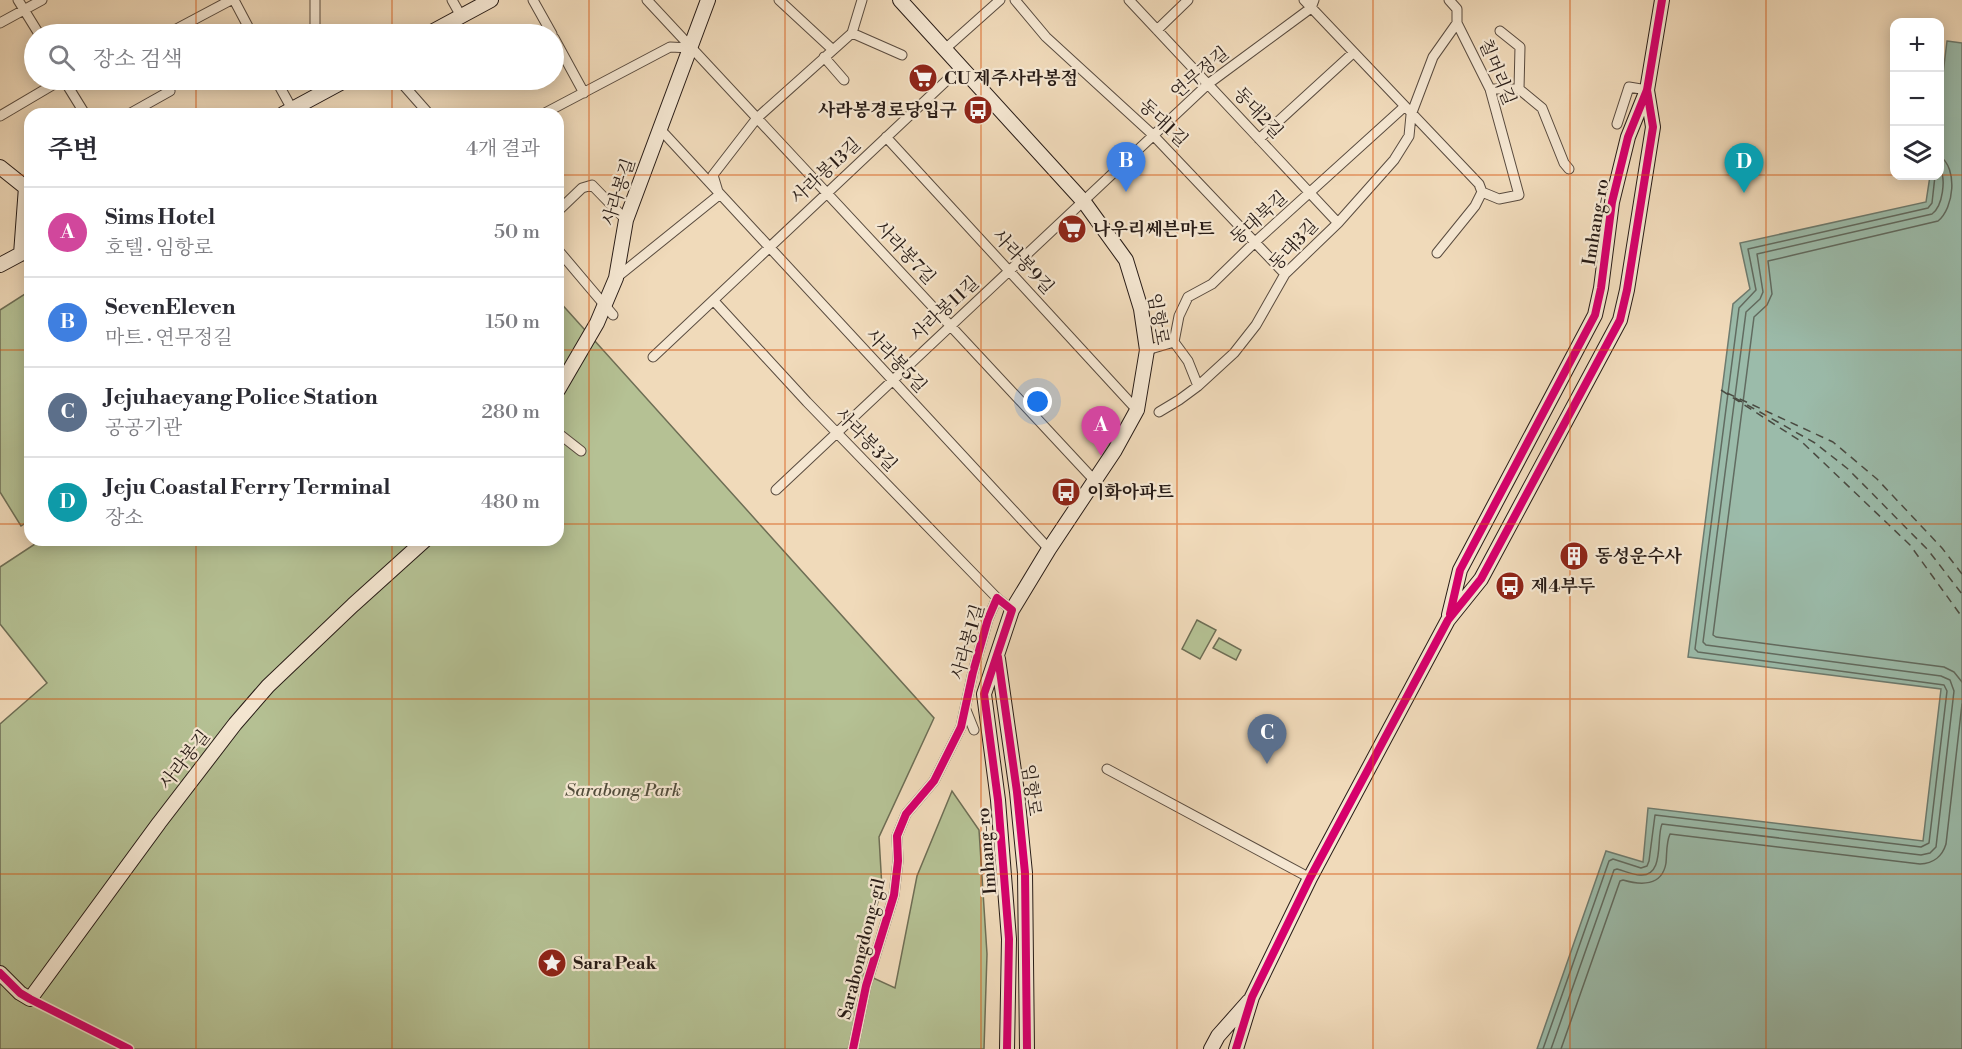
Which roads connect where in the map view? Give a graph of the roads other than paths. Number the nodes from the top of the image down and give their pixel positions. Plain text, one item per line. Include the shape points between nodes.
1 (18, 0) edge
2 (42, 0) edge
3 (232, 0) edge
4 (315, 0) edge
5 (452, 0) edge
6 (491, 0) edge
7 (532, 0) edge
8 (647, 0) edge
9 (708, 0) edge
10 (779, 0) edge
11 (862, 0) edge
12 (900, 0) edge
13 (1000, 0) edge
14 (1015, 0) edge
15 (1129, 0) edge
16 (1188, 0) edge
17 (1304, 0) edge
18 (1449, 0) edge
19 (1662, 0) edge
20 (1312, 4) edge
21 (24, 9) junction
22 (462, 16) junction
23 (0, 22) edge
24 (1457, 23) junction
25 (33, 24) edge
26 (186, 24) edge
27 (246, 24) edge
28 (315, 24) edge
29 (447, 24) edge
30 (546, 24) edge
31 (1157, 30) junction
32 (1500, 31) dead end
33 (852, 33) junction
34 (691, 48) junction
35 (945, 49) junction
36 (833, 50) junction
37 (1353, 53) junction
38 (902, 55) dead end
39 (564, 56) edge
40 (824, 57) junction
41 (961, 67) junction
42 (844, 80) dead end
43 (1208, 84) junction
44 (1490, 89) junction
45 (1520, 89) junction
46 (50, 90) edge
47 (70, 90) edge
48 (170, 90) edge
49 (280, 90) edge
50 (327, 90) edge
51 (408, 90) edge
52 (1647, 90) junction
53 (584, 93) junction
54 (1404, 107) junction
55 (81, 108) edge
56 (140, 108) edge
57 (286, 108) edge
58 (295, 108) edge
59 (424, 108) edge
60 (555, 108) edge
61 (1411, 115) junction
62 (0, 116) edge
63 (757, 118) junction
64 (1617, 124) dead end
65 (660, 129) junction
66 (1153, 135) junction
67 (886, 137) junction
68 (1259, 139) junction
69 (0, 167) edge
70 (1569, 169) dead end
71 (24, 186) edge
72 (1482, 192) junction
73 (826, 193) junction
74 (1310, 194) junction
75 (719, 195) junction
76 (1084, 202) junction
77 (564, 205) edge
78 (626, 220) junction
79 (1338, 223) junction
80 (1255, 242) junction
81 (769, 247) junction
82 (24, 252) edge
83 (1437, 253) dead end
84 (564, 257) edge
85 (0, 265) edge
86 (1009, 271) junction
87 (1285, 274) junction
88 (616, 278) junction
89 (714, 301) junction
90 (609, 310) junction
91 (951, 327) junction
92 (1174, 342) junction
93 (1147, 350) junction
94 (653, 357) dead end
95 (892, 380) junction
96 (564, 381) edge
97 (1198, 386) junction
98 (1137, 410) junction
99 (1159, 412) dead end
100 (837, 433) junction
101 (564, 438) edge
102 (581, 451) dead end
103 (1095, 481) junction
104 (776, 490) dead end
105 (418, 546) edge
106 (1049, 549) junction
107 (997, 598) junction
108 (1012, 610) junction
109 (1448, 620) junction
110 (997, 654) junction
111 (969, 695) joint
112 (966, 710) junction
113 (974, 730) dead end
114 (1107, 769) dead end
115 (1310, 878) junction
116 (0, 973) edge
117 (1252, 997) junction
118 (853, 1049) edge
119 (1007, 1049) edge
120 (1027, 1049) edge
121 (1211, 1049) edge
122 (1236, 1049) edge

1 - 21 street
2 - 21 street
3 - 26 street
3 - 27 street
4 - 28 street
5 - 22 street
6 - 22 main road
7 - 30 street
8 - 34 street, 사라봉7길
9 - 34 main road, 사라봉길
10 - 36 street
11 - 33 street
12 - 35 main road, 임항로
13 - 35 street
14 - 66 street, 동대1길 via 1046,37
15 - 31 street, 동대2길
16 - 31 street
17 - 20 street
18 - 24 street, 칠머리길 via 1457,9
19 - 52 main road
20 - 37 street
20 - 43 street, 연무정길
21 - 23 street
21 - 25 street
22 - 29 main road
24 - 44 street, 칠머리길
24 - 61 street, 동대3길 via 1433,57
31 - 43 street, 동대2길
32 - 45 street via 1520,47
33 - 36 street
33 - 38 street
34 - 53 street via 670,47
34 - 63 street, 사라봉7길
34 - 65 main road, 사라봉길
35 - 41 main road, 임항로
36 - 40 street
37 - 54 street
37 - 68 street
39 - 53 street
40 - 42 street
40 - 63 street
41 - 67 street, 사라봉13길
41 - 76 main road, 임항로
43 - 66 street, 연무정길
43 - 68 street, 동대2길
44 - 45 street
44 - 72 street, 칠머리길 via 1519,195 1499,199
45 - 70 street via 1542,108
46 - 62 street
47 - 55 street
48 - 56 street
49 - 57 street
50 - 58 main road
51 - 59 street
52 - 64 street via 1629,87
52 - 109 main road, Imhang-ro via 1628,137 1612,202 1595,315 1460,570
52 - 109 main road via 1653,127 1620,320 1481,579
53 - 60 street
54 - 61 street
54 - 74 street, 동대북길
61 - 72 street via 1479,184
61 - 79 street, 동대3길 via 1409,136 1394,159
63 - 73 street, 사라봉7길
63 - 75 street via 713,174
65 - 75 street, 사라봉5길
65 - 78 main road, 사라봉길
66 - 76 street, 연무정길
66 - 80 street, 동대1길
67 - 73 street, 사라봉13길
67 - 86 street, 사라봉9길
68 - 74 street, 동대2길
69 - 71 main road
72 - 83 street
73 - 81 street, 사라봉13길
73 - 91 street, 사라봉7길
74 - 79 street, 동대2길
74 - 80 street, 동대북길
75 - 81 street, 사라봉5길
75 - 88 street
76 - 86 street, 사라봉11길
76 - 93 main road, 임항로 via 1126,260 1141,309
77 - 78 street via 582,188 592,185
78 - 88 main road, 사라봉길
79 - 87 street, 동대3길
80 - 87 street, 동대1길
80 - 92 street, 동대북길 via 1212,284 1188,297
81 - 89 street, 사라봉13길
81 - 95 street, 사라봉5길
82 - 85 main road
84 - 90 street
86 - 91 street, 사라봉11길
86 - 98 street, 사라봉9길
87 - 97 street, 동대3길 via 1256,325 1234,353
88 - 90 main road, 사라봉길
89 - 94 street, 사라봉13길
89 - 100 street, 사라봉3길
90 - 96 main road, 사라봉길
91 - 95 street, 사라봉11길
91 - 103 street, 사라봉7길
92 - 93 street
92 - 97 street via 1188,361
93 - 98 main road, 임항로
95 - 100 street, 사라봉11길
95 - 106 street, 사라봉5길
97 - 99 street, 동대3길
98 - 103 main road, 임항로
100 - 104 street, 사라봉11길
100 - 107 street, 사라봉3길
101 - 102 street
103 - 106 main road, 임항로
105 - 116 main road, 사라봉길 via 268,686 235,724 30,999
106 - 108 main road, 임항로
107 - 108 street, 사라봉3길
107 - 111 street, 사라봉1길 via 987,619
108 - 110 main road, 임항로
109 - 115 main road
110 - 119 main road, Imhang-ro via 984,694 998,800 1009,939
110 - 120 main road, 임항로 via 1025,873
111 - 112 street, Sarabongdong-gil
112 - 113 street
112 - 118 street, Sarabongdong-gil via 962,727 934,782 906,814 897,836 894,895
114 - 115 street
115 - 117 main road
117 - 121 main road
117 - 122 main road

